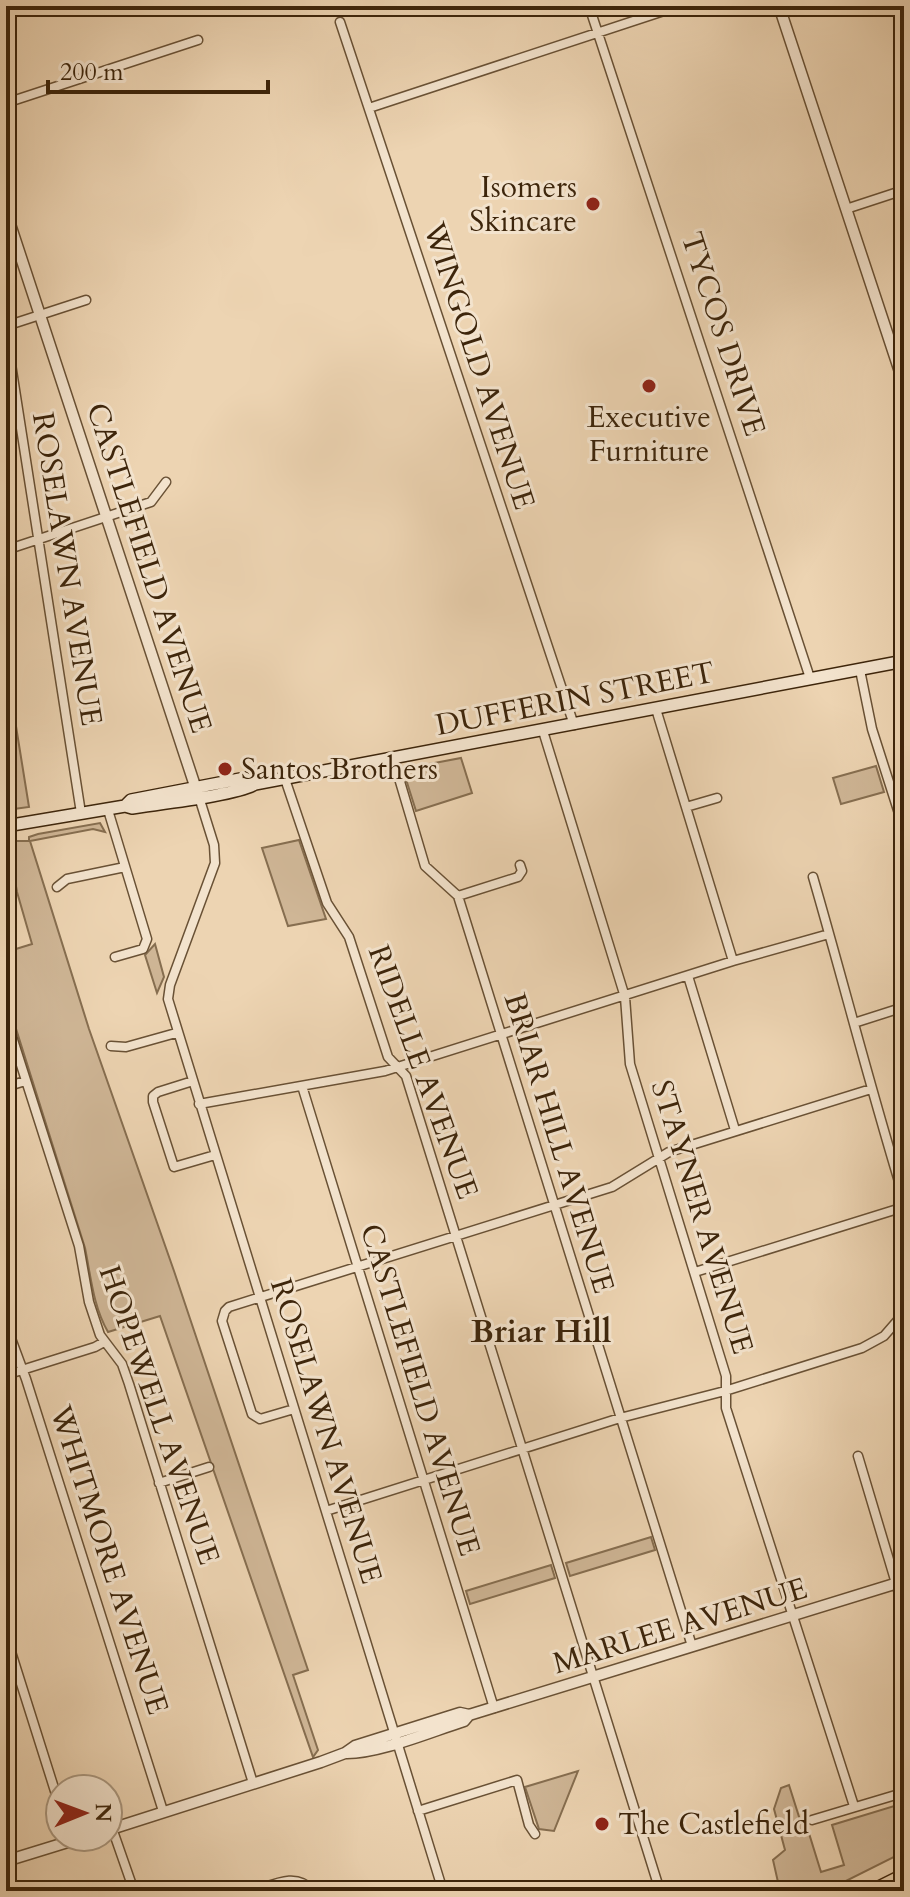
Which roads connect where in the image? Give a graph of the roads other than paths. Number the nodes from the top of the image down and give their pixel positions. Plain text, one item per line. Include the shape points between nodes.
1 (589, 6) edge
2 (679, 6) edge
3 (779, 6) edge
4 (896, 6) edge
5 (340, 22) dead end
6 (904, 32) edge
7 (597, 33) junction
8 (198, 40) dead end
9 (6, 103) edge
10 (369, 108) junction
11 (904, 190) edge
12 (846, 209) junction
13 (6, 212) edge
14 (86, 300) dead end
15 (41, 315) junction
16 (6, 326) edge
17 (6, 332) edge
18 (904, 384) edge
19 (166, 482) dead end
20 (108, 516) junction
21 (38, 539) junction
22 (6, 550) edge
23 (904, 661) edge
24 (860, 670) junction
25 (810, 678) junction
26 (656, 709) junction
27 (574, 725) junction
28 (543, 731) junction
29 (393, 758) junction
30 (285, 779) junction
31 (197, 791) junction
32 (717, 798) dead end
33 (686, 807) junction
34 (108, 810) junction
35 (81, 813) junction
36 (6, 826) edge
37 (904, 829) edge
38 (520, 865) dead end
39 (125, 867) junction
40 (813, 877) dead end
41 (57, 887) dead end
42 (458, 896) junction
43 (829, 934) junction
44 (115, 957) dead end
45 (733, 961) junction
46 (688, 976) junction
47 (170, 985) joint
48 (625, 997) junction
49 (904, 1007) edge
50 (6, 1018) edge
51 (854, 1023) junction
52 (176, 1033) junction
53 (501, 1035) junction
54 (111, 1046) dead end
55 (397, 1067) junction
56 (25, 1081) junction
57 (193, 1081) junction
58 (302, 1086) junction
59 (6, 1087) edge
60 (871, 1089) junction
61 (199, 1104) junction
62 (735, 1130) junction
63 (215, 1155) junction
64 (659, 1156) junction
65 (904, 1198) edge
66 (553, 1205) junction
67 (904, 1207) edge
68 (456, 1235) junction
69 (356, 1266) junction
70 (695, 1272) junction
71 (259, 1297) junction
72 (904, 1313) edge
73 (6, 1325) edge
74 (104, 1342) junction
75 (22, 1370) junction
76 (6, 1375) edge
77 (725, 1391) junction
78 (294, 1409) junction
79 (620, 1418) junction
80 (522, 1449) junction
81 (858, 1456) dead end
82 (209, 1467) dead end
83 (423, 1479) junction
84 (159, 1483) junction
85 (326, 1511) junction
86 (900, 1582) edge
87 (904, 1610) edge
88 (794, 1615) junction
89 (6, 1636) edge
90 (692, 1646) junction
91 (593, 1677) junction
92 (494, 1708) junction
93 (397, 1738) junction
94 (49, 1773) edge
95 (253, 1783) junction
96 (899, 1794) dead end
97 (854, 1806) junction
98 (163, 1811) junction
99 (418, 1811) junction
100 (812, 1820) dead end
101 (124, 1824) edge
102 (535, 1834) dead end
103 (44, 1848) edge
104 (119, 1853) edge
105 (6, 1861) edge
106 (904, 1876) edge
107 (134, 1891) edge
108 (255, 1891) edge
109 (313, 1891) edge
110 (443, 1891) edge
111 (660, 1891) edge
112 (874, 1891) edge

1 - 7 street, TYCOS DRIVE
2 - 7 street
3 - 12 street
4 - 6 street
5 - 10 street, WINGOLD AVENUE
7 - 10 street
7 - 25 street, TYCOS DRIVE
8 - 9 street
10 - 27 street, WINGOLD AVENUE
11 - 12 street
12 - 18 street
13 - 15 street, CASTLEFIELD AVENUE
14 - 15 street
15 - 16 street
15 - 20 street, CASTLEFIELD AVENUE
17 - 21 street, ROSELAWN AVENUE
19 - 20 street via 151,502
20 - 21 street
20 - 31 street, CASTLEFIELD AVENUE
21 - 22 street
21 - 35 street, ROSELAWN AVENUE
23 - 24 main road, DUFFERIN STREET
24 - 25 main road, DUFFERIN STREET
24 - 37 street via 872,729
25 - 26 main road, DUFFERIN STREET
26 - 27 main road, DUFFERIN STREET
26 - 33 street
27 - 28 main road, DUFFERIN STREET
28 - 29 main road, DUFFERIN STREET
28 - 48 street, STAYNER AVENUE
29 - 30 main road, DUFFERIN STREET
29 - 42 street via 425,866
30 - 31 main road, DUFFERIN STREET via 249,788
30 - 55 street, RIDELLE AVENUE via 327,903 349,937 388,1057
31 - 34 main road, DUFFERIN STREET
31 - 47 street, CASTLEFIELD AVENUE via 215,863
32 - 33 street
33 - 45 street
34 - 35 main road, DUFFERIN STREET
34 - 39 street
35 - 36 main road, DUFFERIN STREET
38 - 42 street via 518,877
39 - 41 street via 67,879
39 - 44 street via 147,939 143,949
40 - 43 street
42 - 53 street, BRIAR HILL AVENUE
43 - 45 street
43 - 51 street
45 - 46 street
46 - 48 street
46 - 62 street
47 - 52 street, ROSELAWN AVENUE
48 - 53 street
48 - 64 street, STAYNER AVENUE via 630,1064
49 - 51 street
50 - 56 street, HOPEWELL AVENUE
51 - 60 street
52 - 54 street
52 - 57 street, ROSELAWN AVENUE
53 - 55 street
53 - 66 street, BRIAR HILL AVENUE
55 - 58 street
55 - 68 street, RIDELLE AVENUE via 406,1076
56 - 59 street
56 - 74 street, HOPEWELL AVENUE
57 - 61 street, ROSELAWN AVENUE
57 - 63 street via 158,1092 153,1099 174,1167
58 - 61 street
58 - 69 street, CASTLEFIELD AVENUE
60 - 62 street
60 - 65 street
61 - 63 street, ROSELAWN AVENUE
62 - 64 street
63 - 71 street, ROSELAWN AVENUE
64 - 66 street via 612,1187
64 - 70 street, STAYNER AVENUE
66 - 68 street
66 - 79 street, BRIAR HILL AVENUE
67 - 70 street
68 - 69 street
68 - 80 street, RIDELLE AVENUE
69 - 71 street
69 - 83 street, CASTLEFIELD AVENUE
70 - 77 street, STAYNER AVENUE via 726,1376
71 - 78 street, ROSELAWN AVENUE
71 - 78 street via 225,1311 222,1321 252,1414 260,1419
72 - 77 street via 869,1345
73 - 75 street, WHITMORE AVENUE
74 - 75 street
74 - 84 street, HOPEWELL AVENUE via 122,1364
75 - 76 street
75 - 98 street, WHITMORE AVENUE
77 - 79 street
77 - 88 street, STAYNER AVENUE via 726,1408
78 - 85 street, ROSELAWN AVENUE
79 - 80 street
79 - 90 street, BRIAR HILL AVENUE
80 - 83 street
80 - 91 street, RIDELLE AVENUE
81 - 86 street
82 - 84 street
83 - 85 street
83 - 92 street, CASTLEFIELD AVENUE
84 - 95 street, HOPEWELL AVENUE
85 - 93 street, ROSELAWN AVENUE
86 - 87 street
86 - 88 street, MARLEE AVENUE
88 - 90 street, MARLEE AVENUE
88 - 97 street, STAYNER AVENUE
89 - 94 street
90 - 91 street, MARLEE AVENUE
91 - 92 street, MARLEE AVENUE
91 - 111 street, RIDELLE AVENUE
92 - 93 street, MARLEE AVENUE via 460,1713
93 - 95 street, MARLEE AVENUE
93 - 99 street, ROSELAWN AVENUE
95 - 98 street, MARLEE AVENUE
96 - 97 street
97 - 100 street
98 - 101 street, MARLEE AVENUE
99 - 102 street via 517,1780
99 - 110 street, ROSELAWN AVENUE
103 - 105 street
104 - 107 street
106 - 112 highway
108 - 109 street via 292,1880

